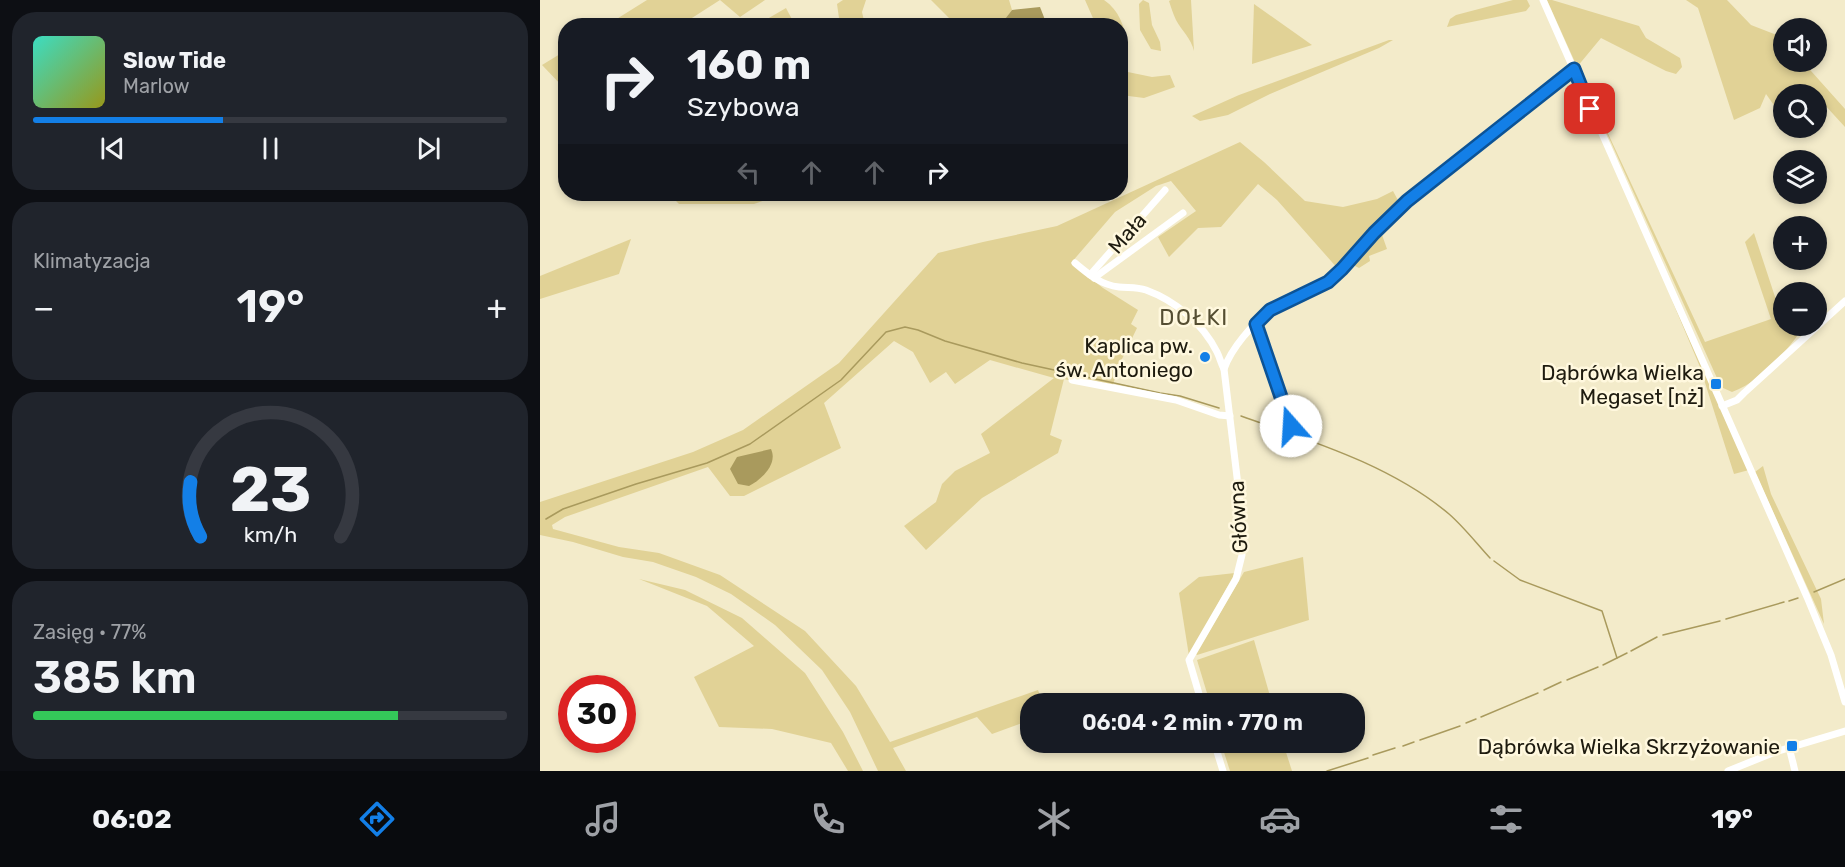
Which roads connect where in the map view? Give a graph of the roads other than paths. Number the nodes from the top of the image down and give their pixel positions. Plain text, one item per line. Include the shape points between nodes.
1 (1543, 0) edge
2 (1574, 69) junction
3 (1165, 190) dead end
4 (1183, 213) dead end
5 (1075, 262) dead end
6 (1092, 277) junction
7 (1845, 301) edge
8 (1256, 324) junction
9 (1218, 353) junction
10 (1228, 358) junction
11 (1224, 369) junction
12 (1072, 380) dead end
13 (1722, 406) junction
14 (1230, 416) junction
15 (1292, 429) dead end
16 (1199, 693) edge
17 (1845, 702) edge
18 (1845, 731) edge
19 (1789, 747) junction
20 (1217, 753) edge
21 (1222, 771) edge
22 (1728, 771) edge
23 (1795, 771) edge

1 - 2 street
2 - 8 street via 1407,201 1336,276 1270,310
2 - 13 street
3 - 6 street, Mała
4 - 6 street
5 - 6 street, Główna
6 - 9 street, Główna via 1111,286 1145,289 1176,305 1202,330
7 - 13 street via 1737,399
8 - 10 street
8 - 15 street
9 - 10 street, Główna
9 - 11 street, Główna
10 - 11 street
11 - 14 street, Główna
12 - 14 street via 1176,400
13 - 17 street via 1819,626
14 - 16 street, Główna via 1242,555 1236,579 1189,660
18 - 19 street
19 - 22 street
19 - 23 street
20 - 21 street

